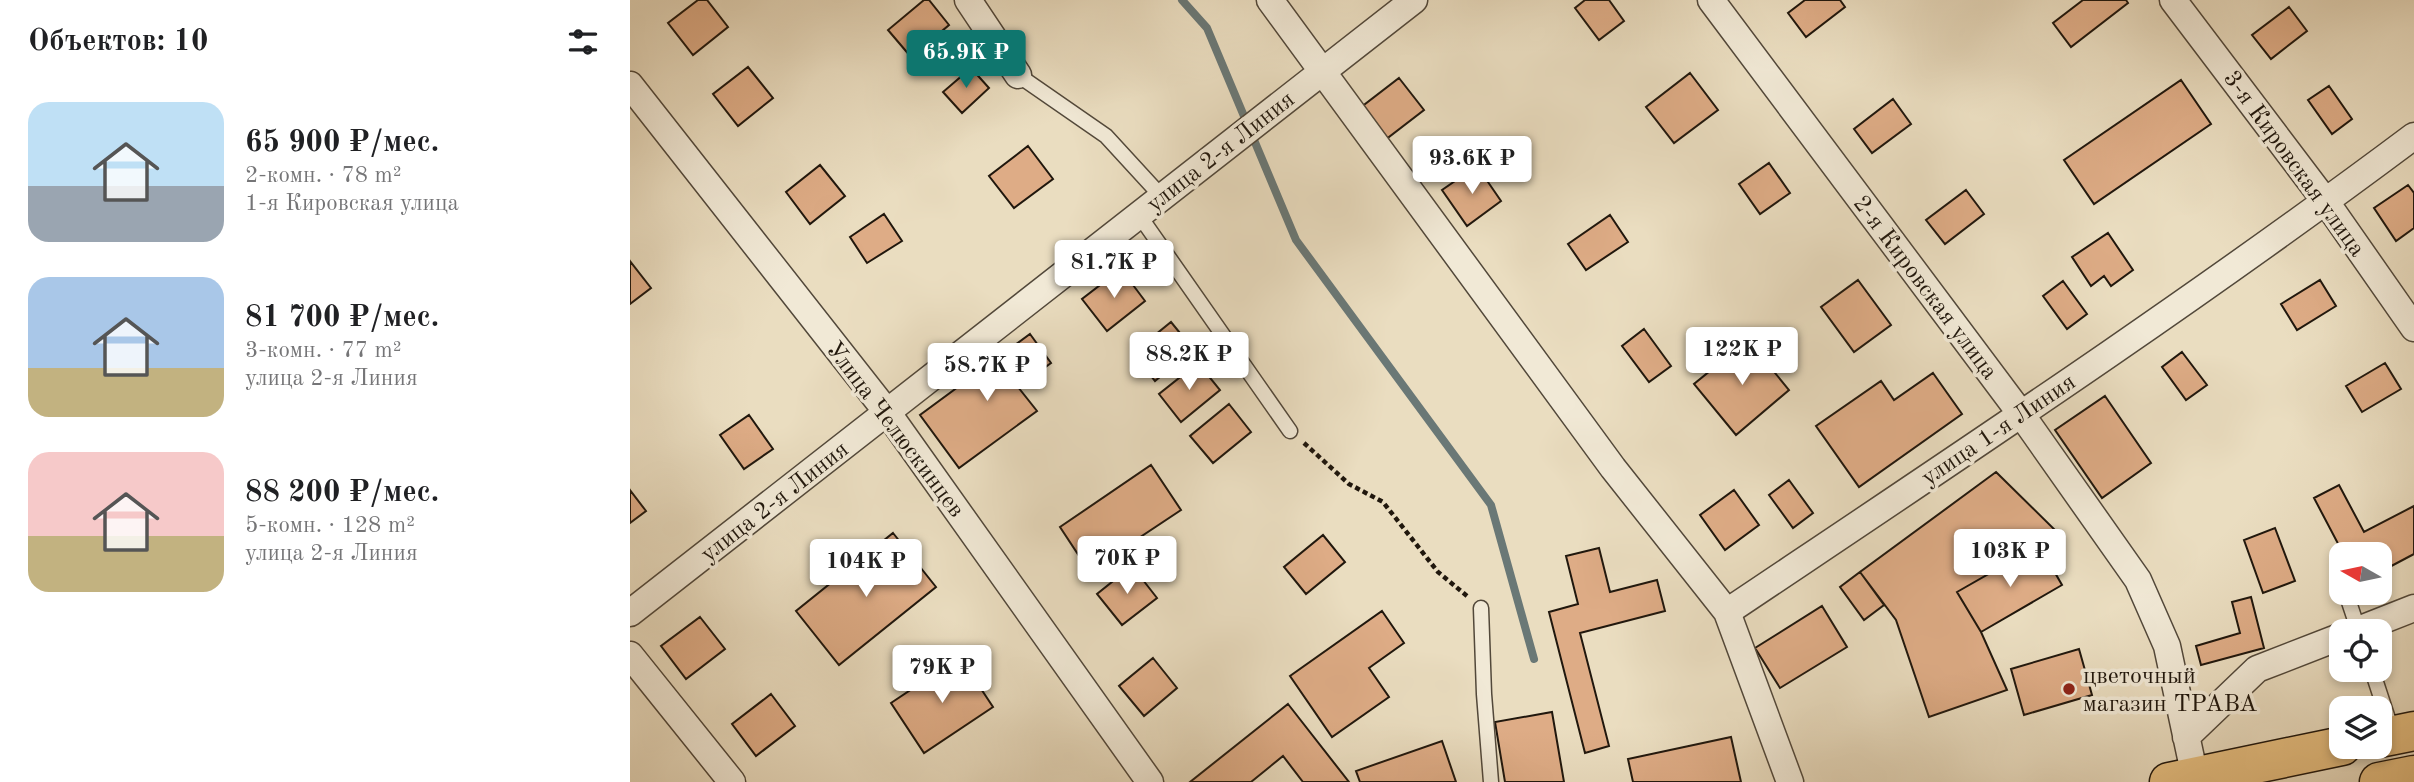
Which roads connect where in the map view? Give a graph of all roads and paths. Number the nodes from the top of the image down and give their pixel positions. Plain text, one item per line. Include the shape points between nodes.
1 (968, 0) edge
2 (1270, 0) edge
3 (1414, 0) edge
4 (1711, 0) edge
5 (2173, 0) edge
6 (1322, 72) junction
7 (1018, 75) joint
8 (630, 85) edge
9 (2414, 136) edge
10 (1162, 197) junction
11 (2326, 202) junction
12 (1139, 215) junction
13 (2414, 328) edge
14 (887, 412) junction
15 (2021, 414) junction
16 (1290, 431) joint
17 (1481, 608) joint
18 (2414, 608) edge
19 (1727, 612) junction
20 (630, 613) edge
21 (2386, 619) edge
22 (2329, 641) edge
23 (630, 655) edge
24 (2376, 682) edge
25 (2396, 735) edge
26 (2186, 737) junction
27 (2329, 749) edge
28 (2414, 775) edge
29 (2182, 779) edge
30 (732, 782) edge
31 (1150, 782) edge
32 (1491, 782) edge
33 (1790, 782) edge
34 (2379, 782) edge

1 - 7 street
2 - 6 street
3 - 6 street, улица 2-я Линия
4 - 15 street, 2-я Кировская улица
5 - 11 street, 3-я Кировская улица
6 - 10 street, улица 2-я Линия
6 - 19 street via 1613,468
7 - 10 lane via 1106,136
8 - 14 street, Улица Челюскинцев
9 - 11 street, улица 1-я Линия
10 - 12 street, улица 2-я Линия
11 - 13 street, 3-я Кировская улица
11 - 15 street, улица 1-я Линия
12 - 14 street, улица 2-я Линия
12 - 16 lane
14 - 20 street, улица 2-я Линия
14 - 31 street, Улица Челюскинцев
15 - 19 street, улица 1-я Линия
15 - 26 street, 2-я Кировская улица via 2138,580 2167,646
16 - 17 path via 1349,484 1383,502 1437,572
17 - 32 lane
18 - 21 street
19 - 33 street
22 - 26 street via 2257,669
23 - 30 street
24 - 25 lane
26 - 29 street, 2-я Кировская улица
27 - 29 main road
28 - 34 main road

